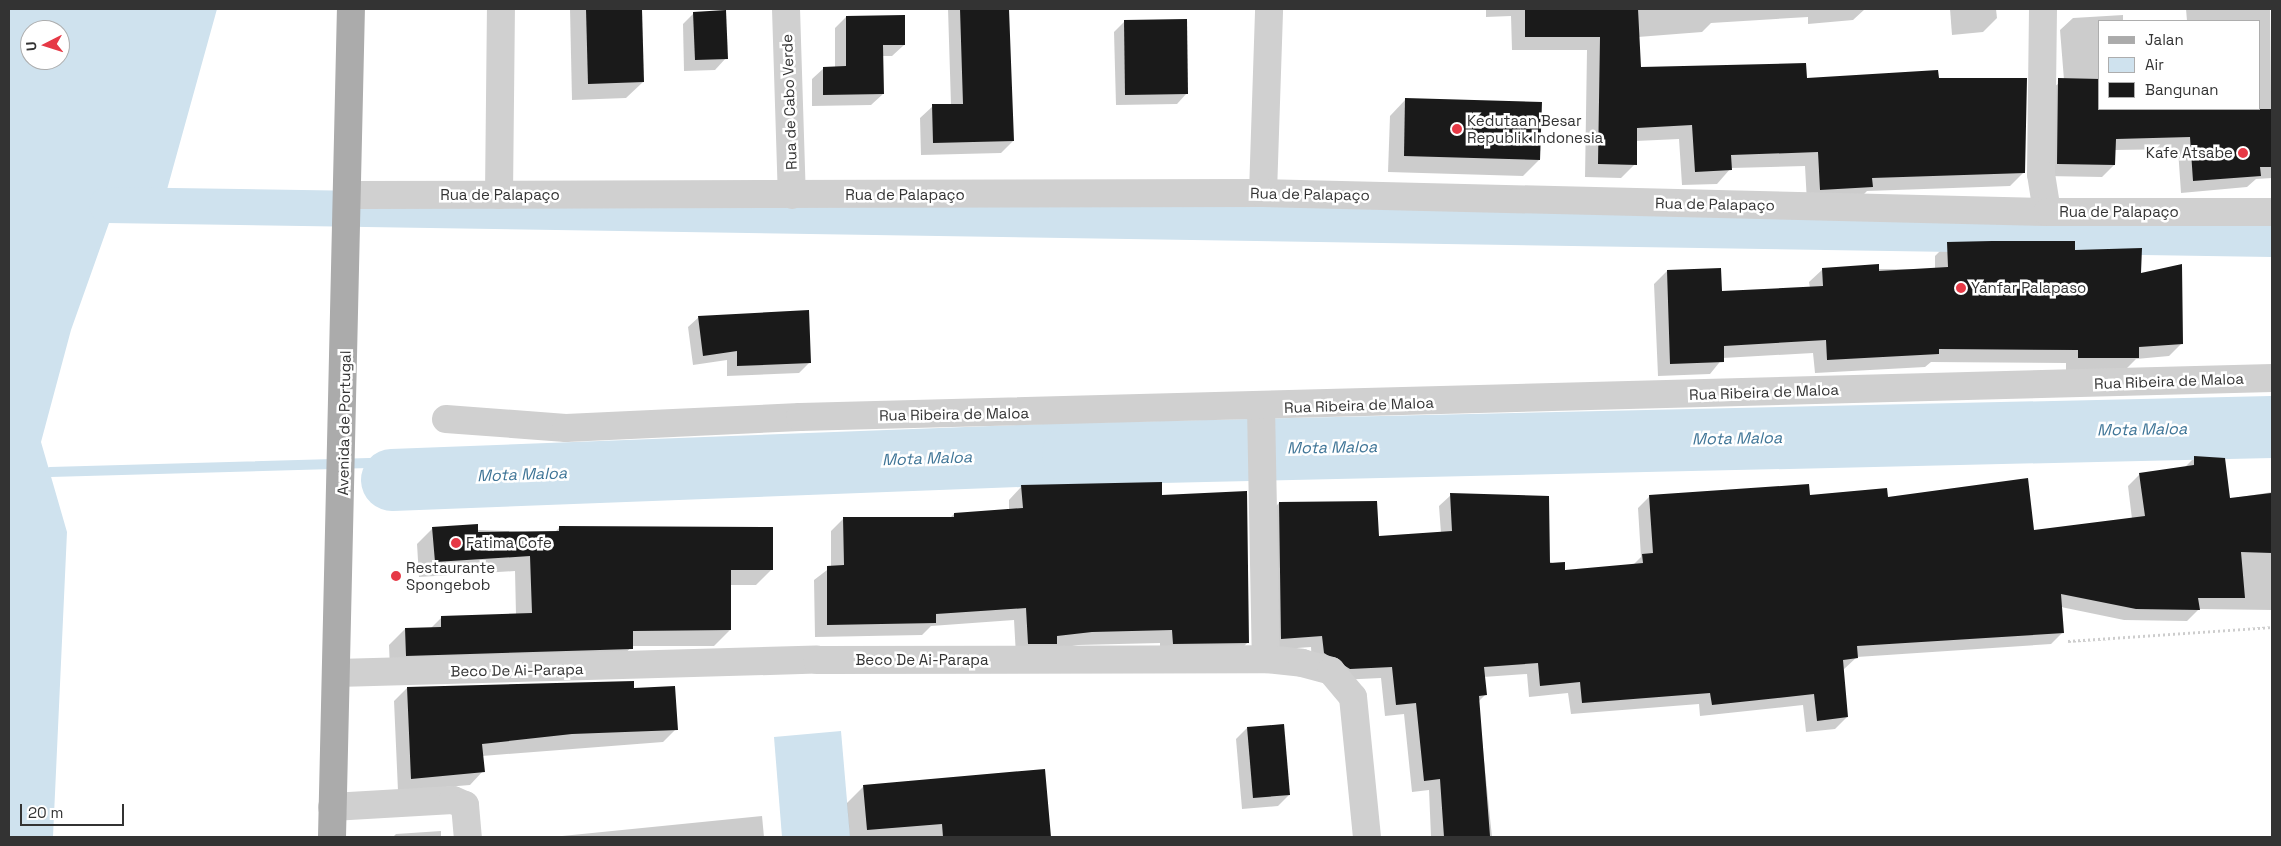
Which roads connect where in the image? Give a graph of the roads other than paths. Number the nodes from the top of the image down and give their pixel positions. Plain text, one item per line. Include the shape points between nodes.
1 (351, 9) edge
2 (501, 9) edge
3 (786, 9) edge
4 (1269, 9) edge
5 (2043, 9) edge
6 (1264, 193) junction
7 (347, 195) junction
8 (499, 195) junction
9 (792, 196) junction
10 (2046, 212) junction
11 (2272, 212) edge
12 (2272, 378) edge
13 (1262, 408) junction
14 (446, 419) dead end
15 (1266, 659) junction
16 (337, 673) junction
17 (332, 808) junction
18 (332, 837) edge
19 (468, 837) edge
20 (1367, 837) edge

1 - 7 main road, Avenida de Portugal
2 - 8 street
3 - 9 street, Rua de Cabo Verde
4 - 6 street
5 - 10 street via 2042,174
6 - 9 street, Rua de Palapaço
6 - 10 street, Rua de Palapaço
7 - 8 street, Rua de Palapaço
7 - 16 main road, Avenida de Portugal
8 - 9 street, Rua de Palapaço
10 - 11 street, Rua de Palapaço
12 - 13 street, Rua Ribeira de Maloa
13 - 14 street, Rua Ribeira de Maloa via 800,417 566,428
13 - 15 street
15 - 16 street, Beco De Ai-Parapa via 817,660
15 - 20 street, Beco De Ai-Parapa via 1331,671 1353,697
16 - 17 main road, Avenida de Portugal
17 - 18 main road, Avenida de Portugal
17 - 19 street via 452,800 465,805

